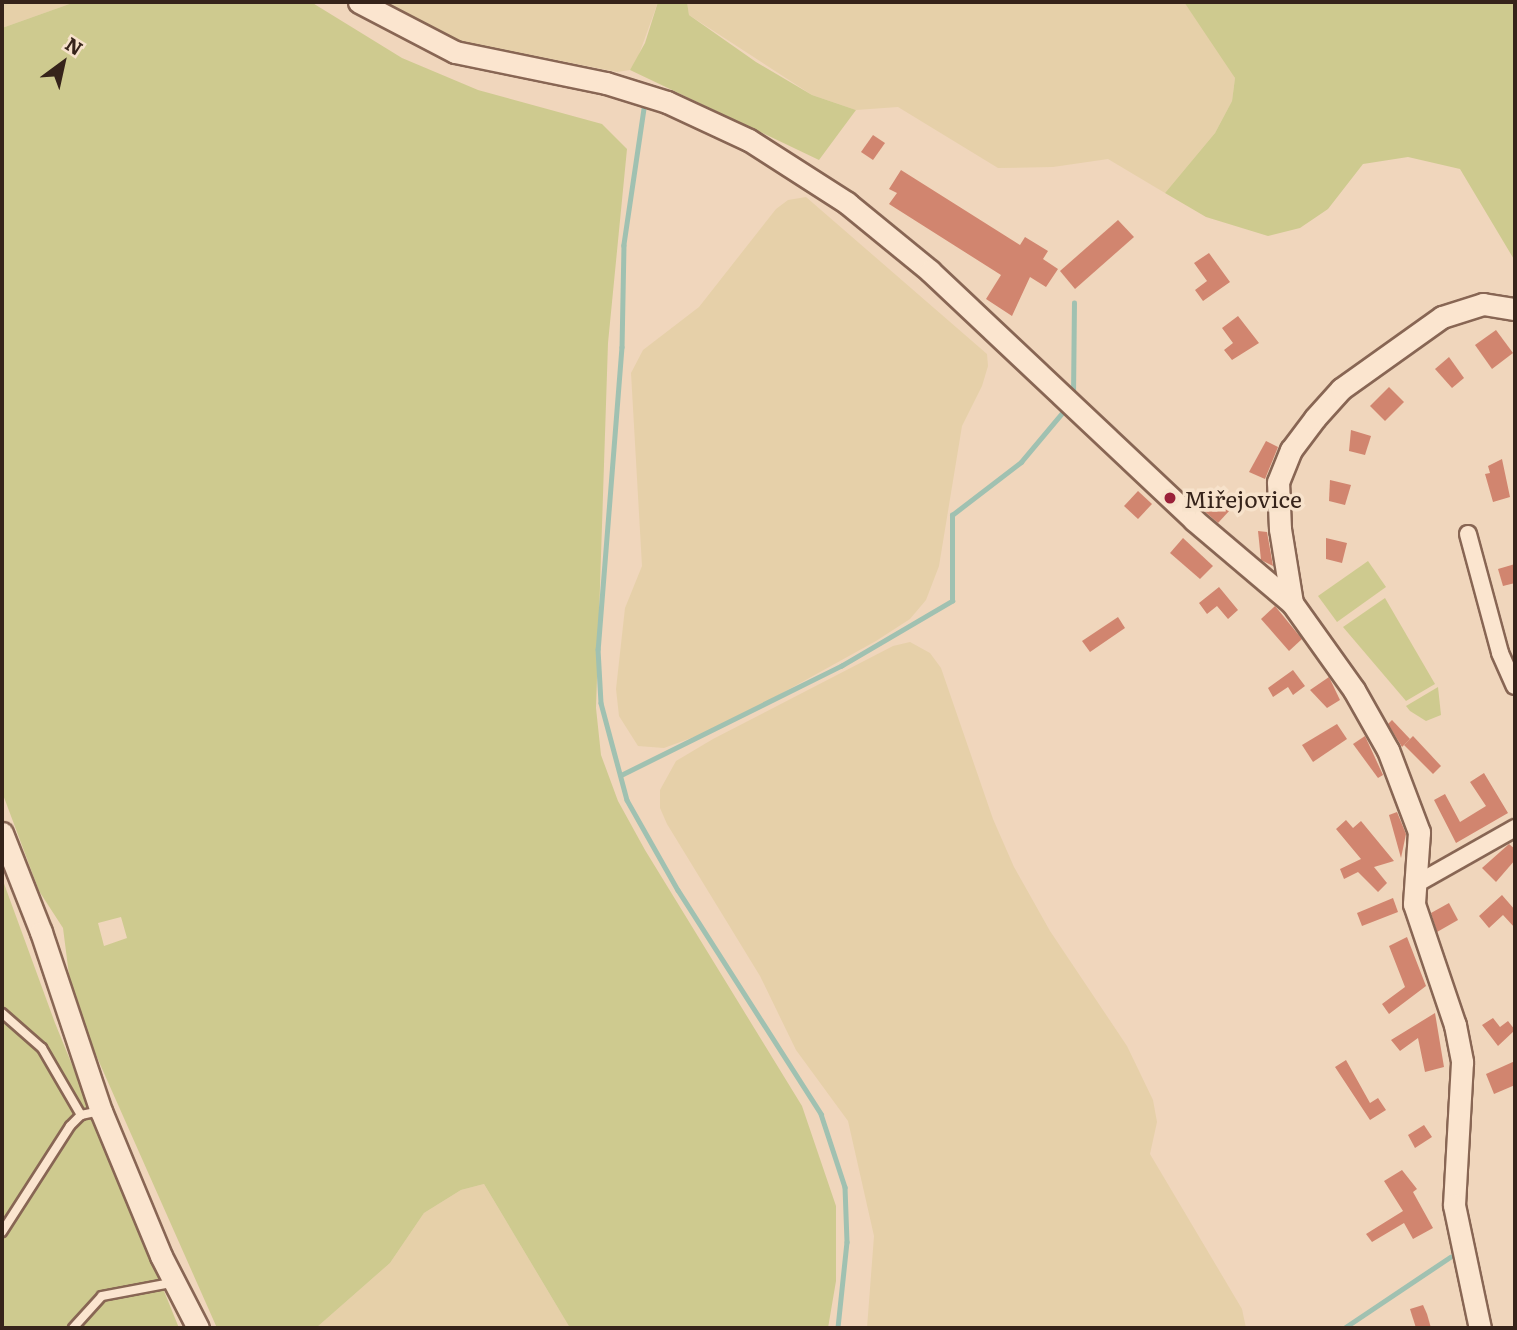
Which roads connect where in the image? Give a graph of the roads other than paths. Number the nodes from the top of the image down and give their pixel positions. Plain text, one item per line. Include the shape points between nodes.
1 (359, 2) edge
2 (1515, 309) edge
3 (1468, 534) dead end
4 (1292, 603) junction
5 (1515, 686) edge
6 (1515, 828) edge
7 (2, 833) edge
8 (1416, 884) junction
9 (2, 1013) edge
10 (91, 1113) junction
11 (2, 1232) edge
12 (174, 1282) junction
13 (73, 1328) edge
14 (198, 1328) edge
15 (1480, 1328) edge

1 - 4 street via 455,52 646,95 749,140 847,203 930,271 1194,520
2 - 4 street via 1483,304 1442,317 1341,388 1315,418 1291,450 1278,482 1280,530
3 - 5 street via 1500,653
4 - 8 street via 1354,690 1388,750 1419,832
6 - 8 street
7 - 10 street
8 - 15 street via 1414,904 1455,1025 1462,1062 1454,1205
9 - 10 lane via 42,1048
10 - 11 lane via 39,1167
10 - 12 street
12 - 13 lane via 102,1296
12 - 14 street

